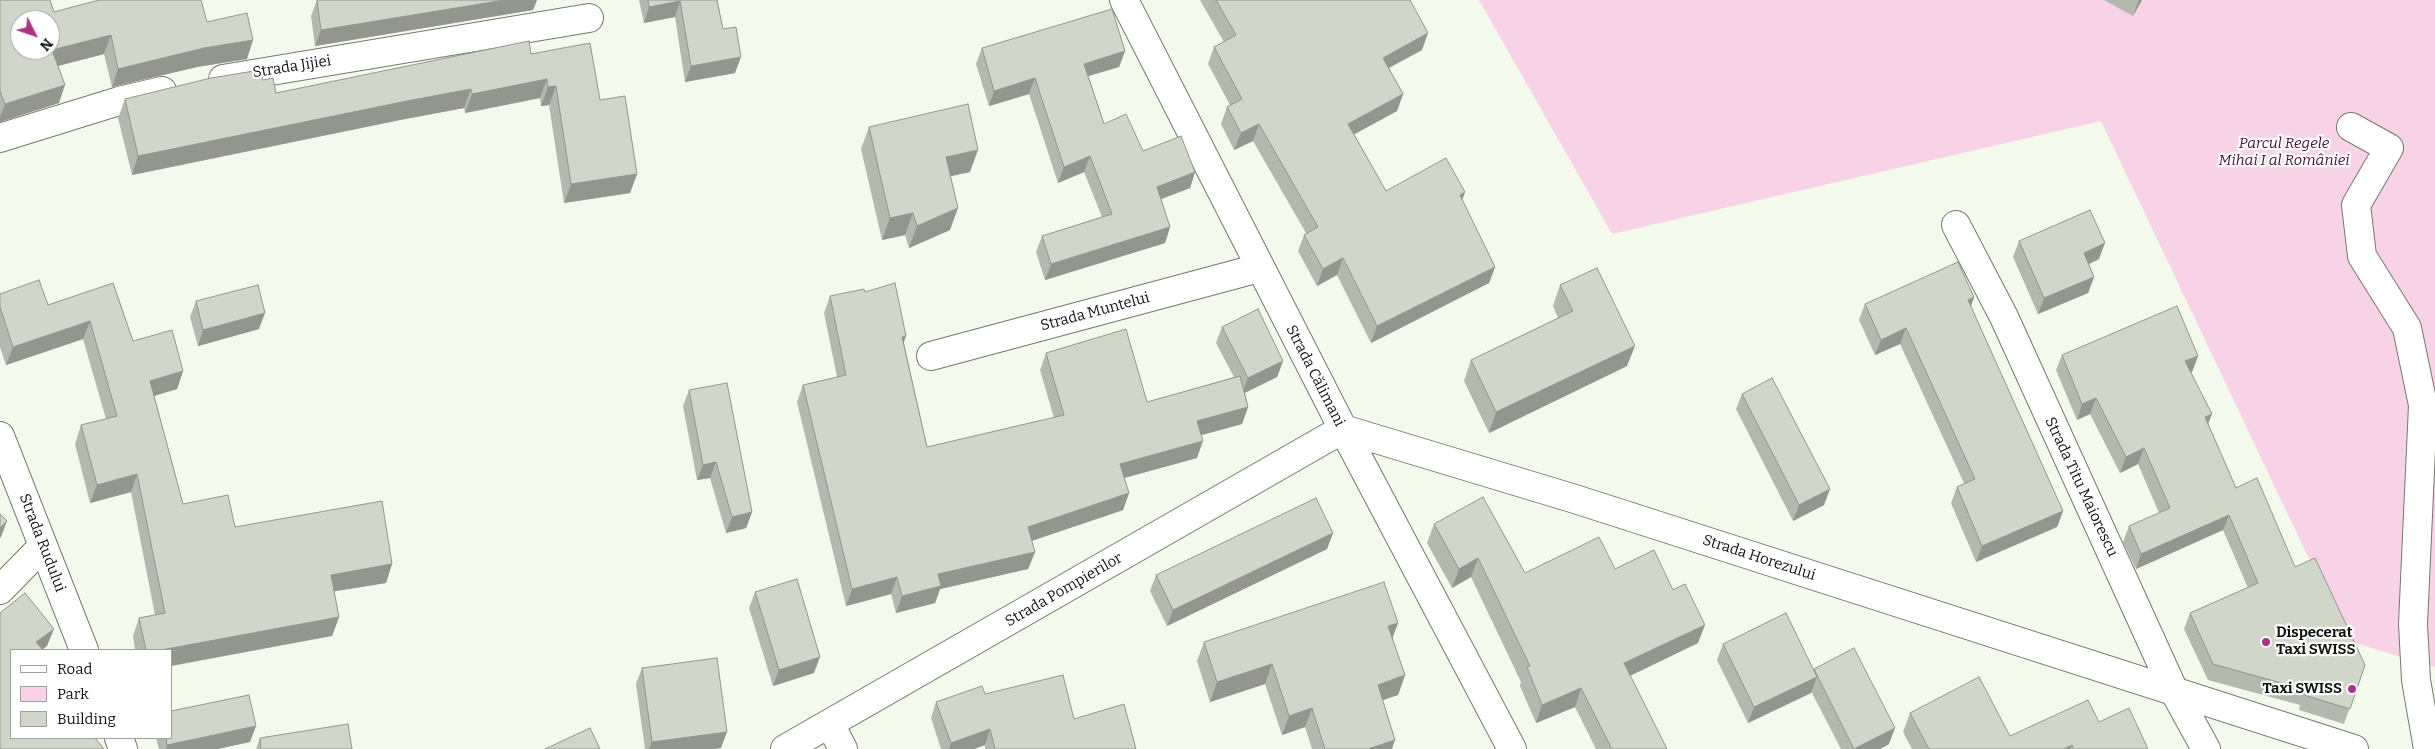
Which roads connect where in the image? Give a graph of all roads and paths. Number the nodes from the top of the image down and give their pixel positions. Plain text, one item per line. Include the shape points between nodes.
1 (1124, 0) edge
2 (590, 18) dead end
3 (2350, 127) dead end
4 (0, 138) edge
5 (1956, 225) dead end
6 (1260, 268) junction
7 (931, 356) dead end
8 (1343, 429) junction
9 (0, 436) edge
10 (43, 546) junction
11 (0, 590) edge
12 (84, 649) edge
13 (2174, 691) junction
14 (830, 724) junction
15 (785, 749) edge
16 (843, 749) edge
17 (1512, 749) edge
18 (2206, 749) edge
19 (2354, 749) edge
20 (2428, 749) edge

1 - 6 street, Strada Călimani
2 - 4 street, Strada Jijiei via 192,85 119,101
3 - 20 street via 2389,148 2356,205 2362,256 2407,328 2423,405 2413,624 2416,680
5 - 13 street, Strada Titu Maiorescu via 2004,317
6 - 7 street, Strada Muntelui
6 - 8 street, Strada Călimani
8 - 13 street, Strada Horezului via 1575,499
8 - 14 street, Strada Pompierilor
8 - 17 street, Strada Călimani
9 - 10 street, Strada Rudului
10 - 11 street
10 - 12 street, Strada Rudului
13 - 18 street, Strada Titu Maiorescu
13 - 19 street, Strada Horezului
14 - 15 street, Strada Pompierilor
14 - 16 street

